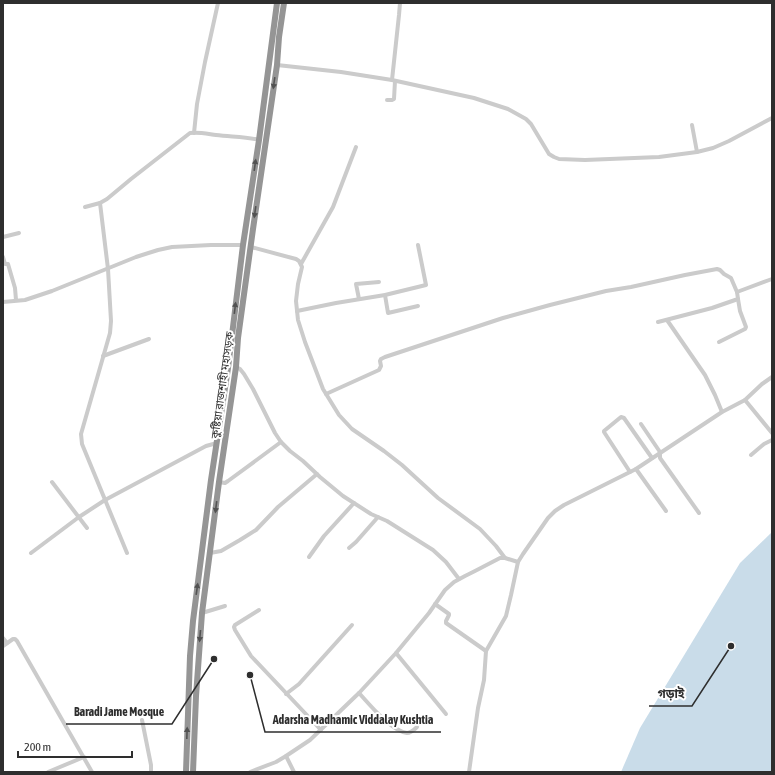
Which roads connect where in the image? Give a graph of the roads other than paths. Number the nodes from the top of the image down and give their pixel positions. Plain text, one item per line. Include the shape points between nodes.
1 (218, 3) edge
2 (276, 3) edge
3 (284, 3) edge
4 (400, 3) edge
5 (276, 37) junction
6 (277, 65) junction
7 (394, 80) junction
8 (387, 100) dead end
9 (772, 118) edge
10 (692, 125) dead end
11 (194, 133) junction
12 (259, 140) junction
13 (356, 147) dead end
14 (697, 152) junction
15 (100, 203) junction
16 (85, 207) dead end
17 (246, 228) junction
18 (253, 229) junction
19 (19, 233) dead end
20 (3, 237) edge
21 (243, 245) junction
22 (418, 245) dead end
23 (251, 247) junction
24 (3, 257) edge
25 (301, 264) junction
26 (108, 269) junction
27 (772, 279) edge
28 (379, 282) dead end
29 (737, 292) junction
30 (384, 295) junction
31 (359, 299) junction
32 (738, 299) junction
33 (16, 300) junction
34 (3, 302) edge
35 (418, 306) dead end
36 (297, 311) junction
37 (667, 320) junction
38 (658, 322) dead end
39 (149, 339) dead end
40 (719, 342) dead end
41 (103, 356) junction
42 (236, 368) junction
43 (772, 377) edge
44 (326, 394) junction
45 (745, 400) junction
46 (722, 412) junction
47 (641, 424) dead end
48 (772, 433) edge
49 (772, 440) edge
50 (282, 442) junction
51 (216, 443) junction
52 (660, 452) junction
53 (751, 455) dead end
54 (652, 458) junction
55 (214, 462) junction
56 (221, 464) junction
57 (636, 469) junction
58 (630, 472) junction
59 (316, 474) junction
60 (52, 482) dead end
61 (219, 482) junction
62 (105, 500) junction
63 (354, 503) junction
64 (666, 511) dead end
65 (699, 513) dead end
66 (79, 517) junction
67 (378, 517) junction
68 (87, 528) dead end
69 (349, 548) dead end
70 (31, 553) dead end
71 (127, 553) dead end
72 (210, 553) junction
73 (309, 557) dead end
74 (505, 558) junction
75 (518, 562) junction
76 (459, 579) junction
77 (435, 604) junction
78 (225, 606) dead end
79 (259, 610) dead end
80 (202, 613) junction
81 (193, 621) junction
82 (202, 623) junction
83 (352, 625) dead end
84 (3, 638) edge
85 (5, 644) edge
86 (486, 651) junction
87 (396, 653) junction
88 (359, 693) junction
89 (286, 694) junction
90 (446, 714) dead end
91 (142, 720) dead end
92 (417, 727) dead end
93 (321, 730) junction
94 (286, 756) junction
95 (84, 757) junction
96 (186, 760) junction
97 (193, 761) junction
98 (48, 772) edge
99 (92, 772) edge
100 (151, 772) edge
101 (186, 772) edge
102 (193, 772) edge
103 (250, 772) edge
104 (294, 772) edge
105 (469, 772) edge

1 - 11 street via 204,62
2 - 5 highway, কুষ্টিয়া রাজশাহী মহাসড়ক
3 - 5 highway, কুষ্টিয়া রাজশাহী মহাসড়ক
4 - 7 street
5 - 6 highway, কুষ্টিয়া রাজশাহী মহাসড়ক
5 - 12 highway, কুষ্টিয়া রাজশাহী মহাসড়ক
6 - 7 street
6 -> 18 highway, কুষ্টিয়া রাজশাহী মহাসড়ক
7 - 8 street via 394,99
7 - 14 street via 474,98 508,109 526,119 550,154 559,159 659,157
9 - 14 street via 729,141
10 - 14 street
11 - 12 street
11 - 15 street via 188,134
17 -> 12 highway, কুষ্টিয়া রাজশাহী মহাসড়ক
13 - 25 street via 333,207
15 - 16 street
15 - 26 street
17 - 18 highway
17 - 21 highway, কুষ্টিয়া রাজশাহী মহাসড়ক
18 - 23 highway, কুষ্টিয়া রাজশাহী মহাসড়ক
19 - 20 street
21 - 26 street via 172,247 136,257
51 -> 21 highway, কুষ্টিয়া রাজশাহী মহাসড়ক
22 - 30 street via 426,285
23 - 25 street via 296,259
23 - 42 highway, কুষ্টিয়া রাজশাহী মহাসড়ক
24 - 33 street via 15,288
25 - 36 street
26 - 33 street via 52,291 25,300
26 - 41 street via 111,321
27 - 29 street
28 - 31 street via 356,284
29 - 32 street
29 - 44 street via 731,278 717,269 606,290 503,318 385,357 380,361 379,370
30 - 31 street
30 - 35 street via 388,313
31 - 36 street
32 - 37 street
32 - 40 street via 746,328
33 - 34 street
36 - 44 street via 305,342
37 - 38 street
37 - 46 street via 705,376
39 - 41 street
41 - 62 street via 81,440
42 - 50 street via 244,374
42 - 56 highway, কুষ্টিয়া রাজশাহী মহাসড়ক
43 - 45 street
44 - 74 street via 339,415 352,429 384,451 480,530
45 - 46 street
45 - 48 street
46 - 52 street
47 - 52 street
49 - 53 street
50 - 59 street
50 - 61 street via 228,482
51 - 55 highway, কুষ্টিয়া রাজশাহী মহাসড়ক
51 - 62 street
52 - 54 street
52 - 65 street via 660,458
54 - 57 street
54 - 58 street via 621,417 604,432
55 - 56 highway
81 -> 55 highway, কুষ্টিয়া রাজশাহী মহাসড়ক
56 - 61 highway, কুষ্টিয়া রাজশাহী মহাসড়ক
57 - 58 street
57 - 64 street
58 - 75 street via 555,511
59 - 63 street
59 - 72 street via 256,530 221,551
60 - 66 street
61 -> 72 highway, কুষ্টিয়া রাজশাহী মহাসড়ক
62 - 66 street
62 - 71 street
63 - 67 street
63 - 73 street
66 - 68 street
66 - 70 street
67 - 69 street
67 - 76 street via 433,550
72 - 80 highway, কুষ্টিয়া রাজশাহী মহাসড়ক
74 - 75 street
74 - 76 street via 495,560
75 - 86 street via 507,612
76 - 77 street via 445,590
77 - 86 street via 449,614 446,623
77 - 87 street
78 - 80 street
79 - 89 street via 234,627 251,656
80 - 82 highway, কুষ্টিয়া রাজশাহী মহাসড়ক
81 - 82 highway
96 -> 81 highway, কুষ্টিয়া রাজশাহী মহাসড়ক
82 -> 97 highway, কুষ্টিয়া রাজশাহী মহাসড়ক
83 - 89 street via 299,684
84 - 85 street
85 - 95 street via 13,639 17,641
86 - 105 street
87 - 88 street
87 - 90 street
88 - 92 street via 384,720 399,730 407,733
88 - 93 street
89 - 93 street
91 - 100 street
93 - 94 street
94 - 103 street
94 - 104 street
95 - 98 street
95 - 99 street
96 - 97 highway
96 - 101 highway, কুষ্টিয়া রাজশাহী মহাসড়ক
97 - 102 highway, কুষ্টিয়া রাজশাহী মহাসড়ক

